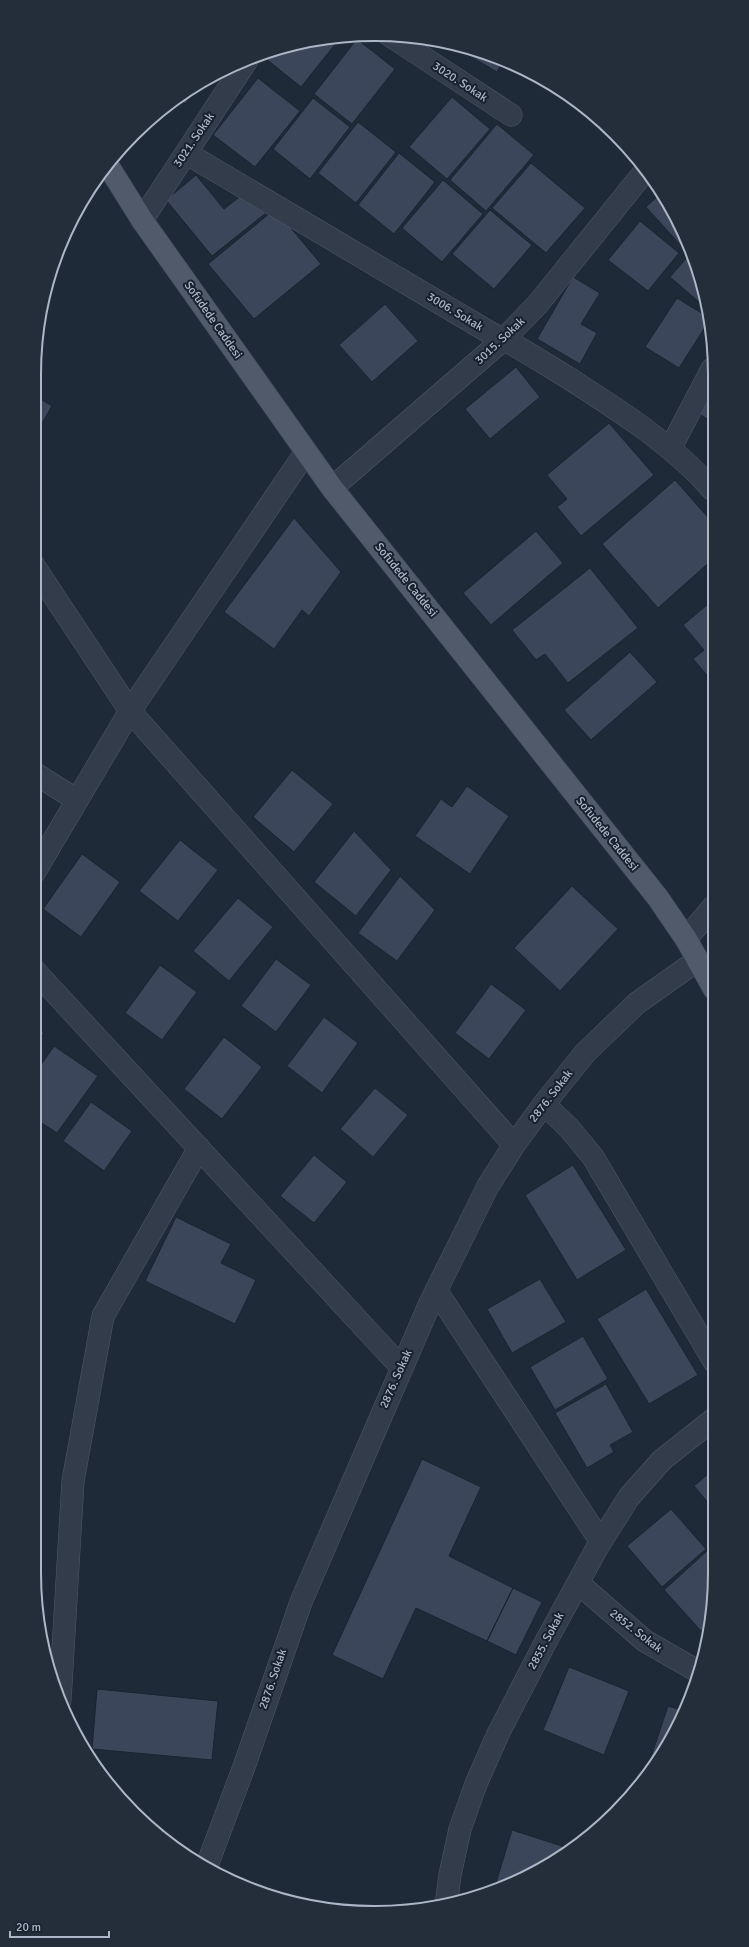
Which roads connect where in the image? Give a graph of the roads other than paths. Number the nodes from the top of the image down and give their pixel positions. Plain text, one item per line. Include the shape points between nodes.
1 (400, 42) edge
2 (241, 69) edge
3 (511, 115) dead end
4 (186, 153) junction
5 (111, 170) edge
6 (641, 174) edge
7 (142, 220) junction
8 (504, 339) junction
9 (708, 377) edge
10 (670, 449) junction
11 (306, 452) junction
12 (708, 481) edge
13 (332, 488) junction
14 (41, 577) edge
15 (130, 711) junction
16 (41, 777) edge
17 (77, 800) junction
18 (41, 861) edge
19 (708, 913) edge
20 (686, 939) junction
21 (698, 960) junction
22 (41, 978) edge
23 (708, 978) edge
24 (544, 1104) junction
25 (514, 1146) junction
26 (199, 1148) junction
27 (436, 1290) junction
28 (708, 1353) edge
29 (401, 1367) junction
30 (708, 1424) edge
31 (601, 1542) junction
32 (578, 1583) junction
33 (694, 1669) edge
34 (61, 1685) edge
35 (209, 1861) edge
36 (447, 1898) edge

1 - 3 street, 3020. Sokak
2 - 4 street, 3021. Sokak
4 - 7 street, 3021. Sokak
4 - 8 street, 3006. Sokak
5 - 7 main road, Sofudede Caddesi
6 - 8 street, 3015. Sokak via 537,305
7 - 11 main road, Sofudede Caddesi
8 - 10 street, 3006. Sokak via 627,415
8 - 13 street, 3015. Sokak
9 - 10 street
10 - 12 street, 3006. Sokak
11 - 13 main road, Sofudede Caddesi
11 - 15 street
13 - 20 main road, Sofudede Caddesi via 658,898
14 - 15 street
15 - 17 street
15 - 25 street
16 - 17 street
17 - 18 street
19 - 20 street
20 - 21 main road, Sofudede Caddesi
21 - 23 main road, Sofudede Caddesi
21 - 24 street, 2876. Sokak via 637,1003 585,1054
22 - 26 street
24 - 25 street, 2876. Sokak
24 - 28 street via 569,1128 593,1157
25 - 27 street, 2876. Sokak via 488,1186
26 - 29 street
26 - 34 street via 103,1316 73,1481
27 - 29 street, 2876. Sokak
27 - 31 street
29 - 35 street, 2876. Sokak via 300,1602 245,1764
30 - 31 street, 2855. Sokak via 662,1460 629,1497
31 - 32 street, 2855. Sokak
32 - 33 street, 2852. Sokak via 645,1641
32 - 36 street, 2855. Sokak via 498,1734 476,1784 460,1829

